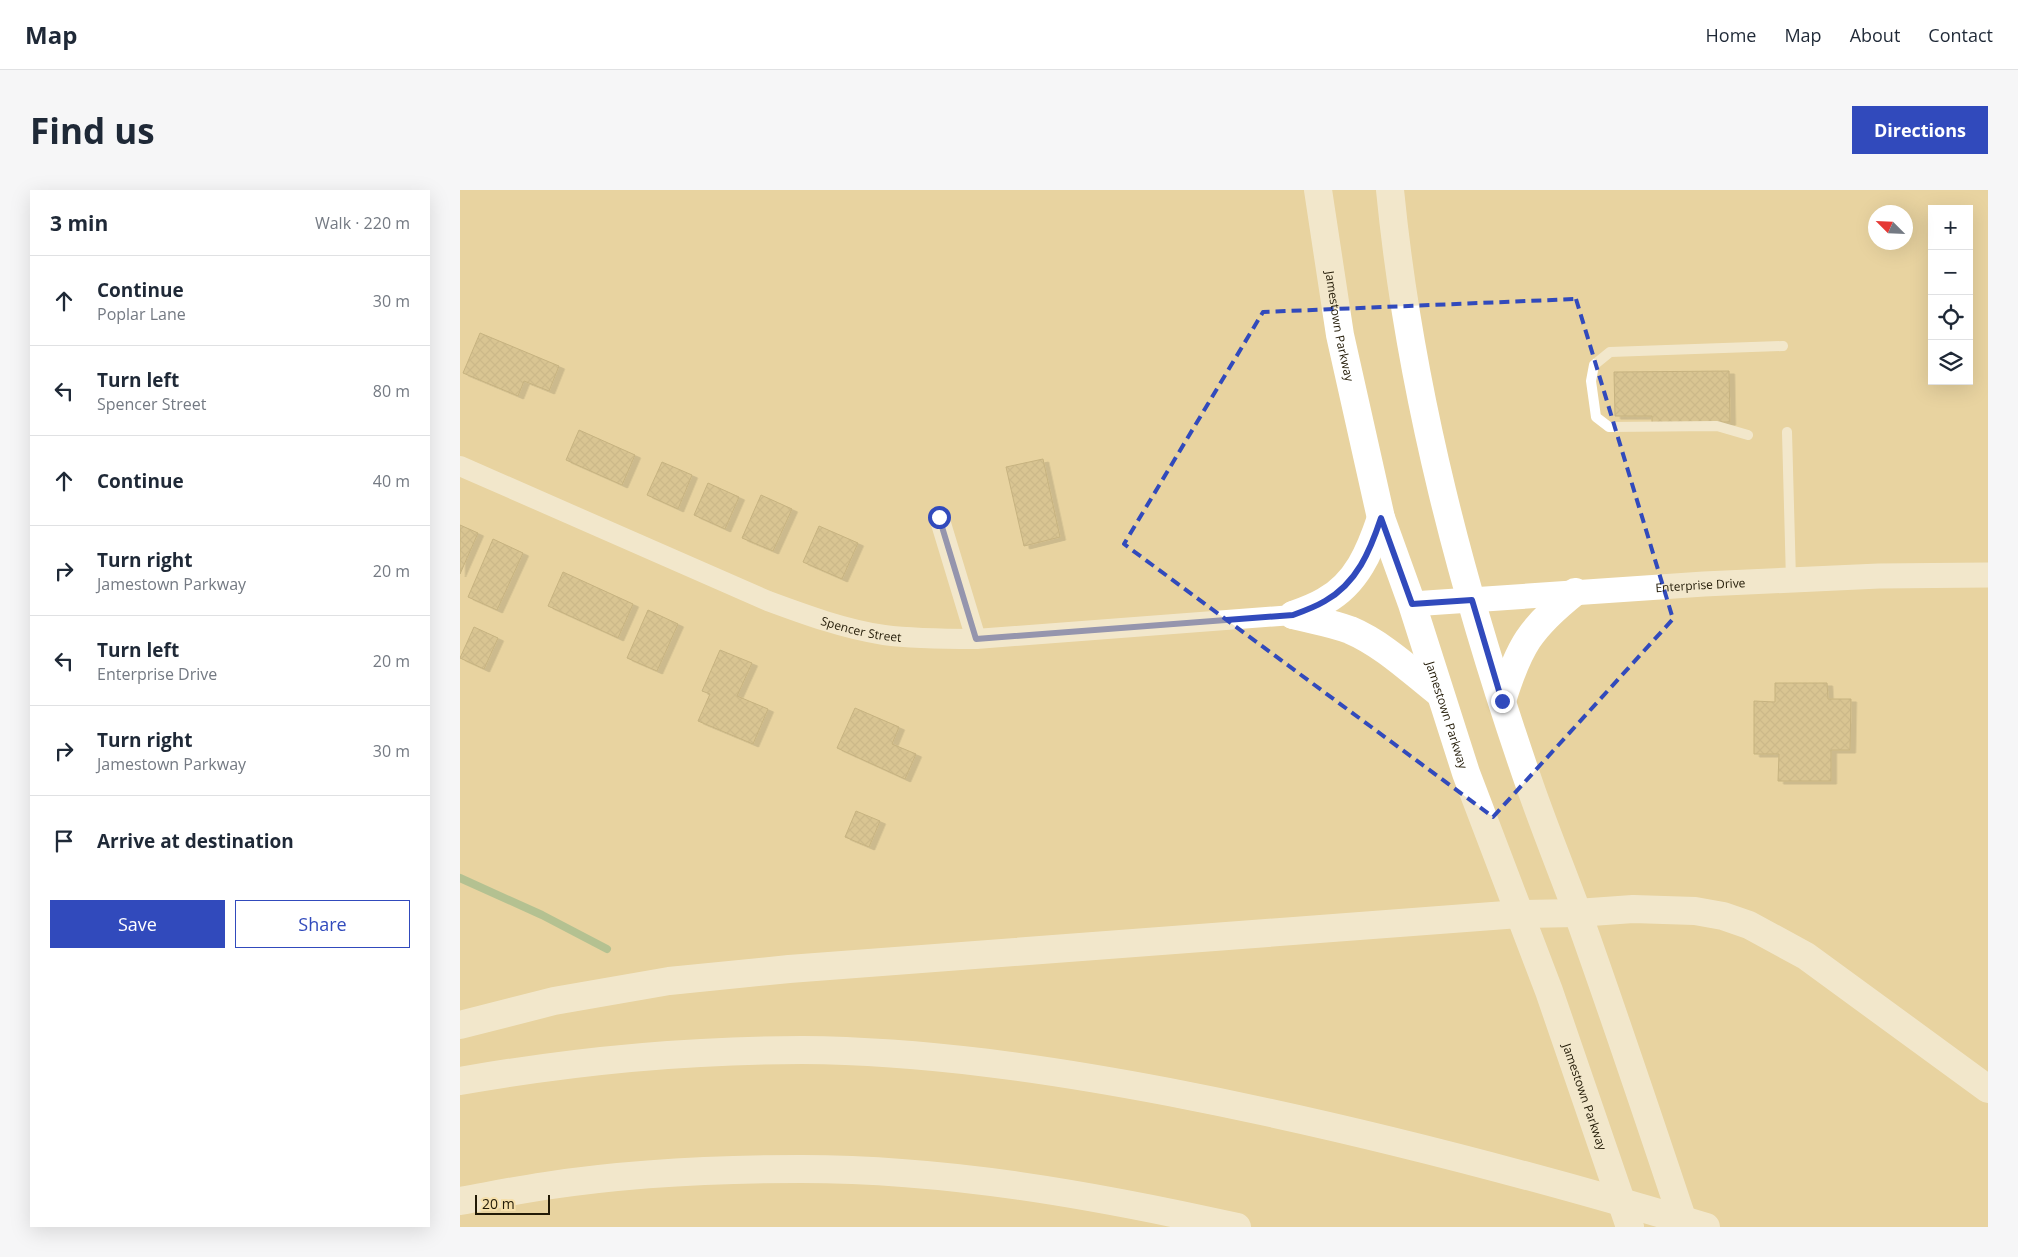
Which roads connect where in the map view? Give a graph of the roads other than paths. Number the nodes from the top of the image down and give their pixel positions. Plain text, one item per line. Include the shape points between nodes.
1 (1318, 190) edge
2 (1390, 190) edge
3 (1783, 346) dead end
4 (1787, 432) dead end
5 (1748, 435) dead end
6 (460, 466) edge
7 (939, 517) dead end
8 (1381, 518) junction
9 (1988, 576) edge
10 (1791, 580) junction
11 (1575, 592) junction
12 (1472, 600) junction
13 (1412, 604) junction
14 (1293, 615) junction
15 (976, 639) junction
16 (1439, 693) junction
17 (1502, 701) junction
18 (1577, 913) junction
19 (1519, 914) junction
20 (460, 1025) edge
21 (460, 1081) edge
22 (1988, 1089) edge
23 (460, 1202) edge
24 (1237, 1227) edge
25 (1630, 1227) edge
26 (1686, 1227) edge
27 (1706, 1227) edge

1 - 8 main road, Jamestown Parkway via 1340,335
2 - 12 main road via 1406,323 1422,406 1444,502
3 - 5 lane via 1610,352 1594,365 1591,381 1596,417 1609,427 1717,426
4 - 10 lane
6 - 15 street, Spencer Street via 807,616 884,635
7 - 15 street
8 - 13 main road, Jamestown Parkway
8 - 14 main road via 1371,547 1352,578 1325,602
9 - 10 street, Enterprise Drive
10 - 11 street, Enterprise Drive
11 - 12 street, Enterprise Drive
11 - 17 main road via 1534,629 1512,668
12 - 13 street, Enterprise Drive
12 - 17 main road
13 - 16 main road, Jamestown Parkway
14 - 15 street, Spencer Street
14 - 16 main road via 1350,630 1369,640
16 - 19 main road, Jamestown Parkway
17 - 18 main road
18 - 19 main road
18 - 22 main road via 1634,909 1695,911 1749,924 1806,956
18 - 26 main road
19 - 20 main road via 789,969 669,981 554,1002
19 - 25 main road, Jamestown Parkway via 1549,991
21 - 27 main road via 619,1058 712,1052 897,1054 990,1063 1090,1077 1350,1130
23 - 24 main road via 546,1186 630,1176 802,1169 888,1172 986,1182 1060,1192

